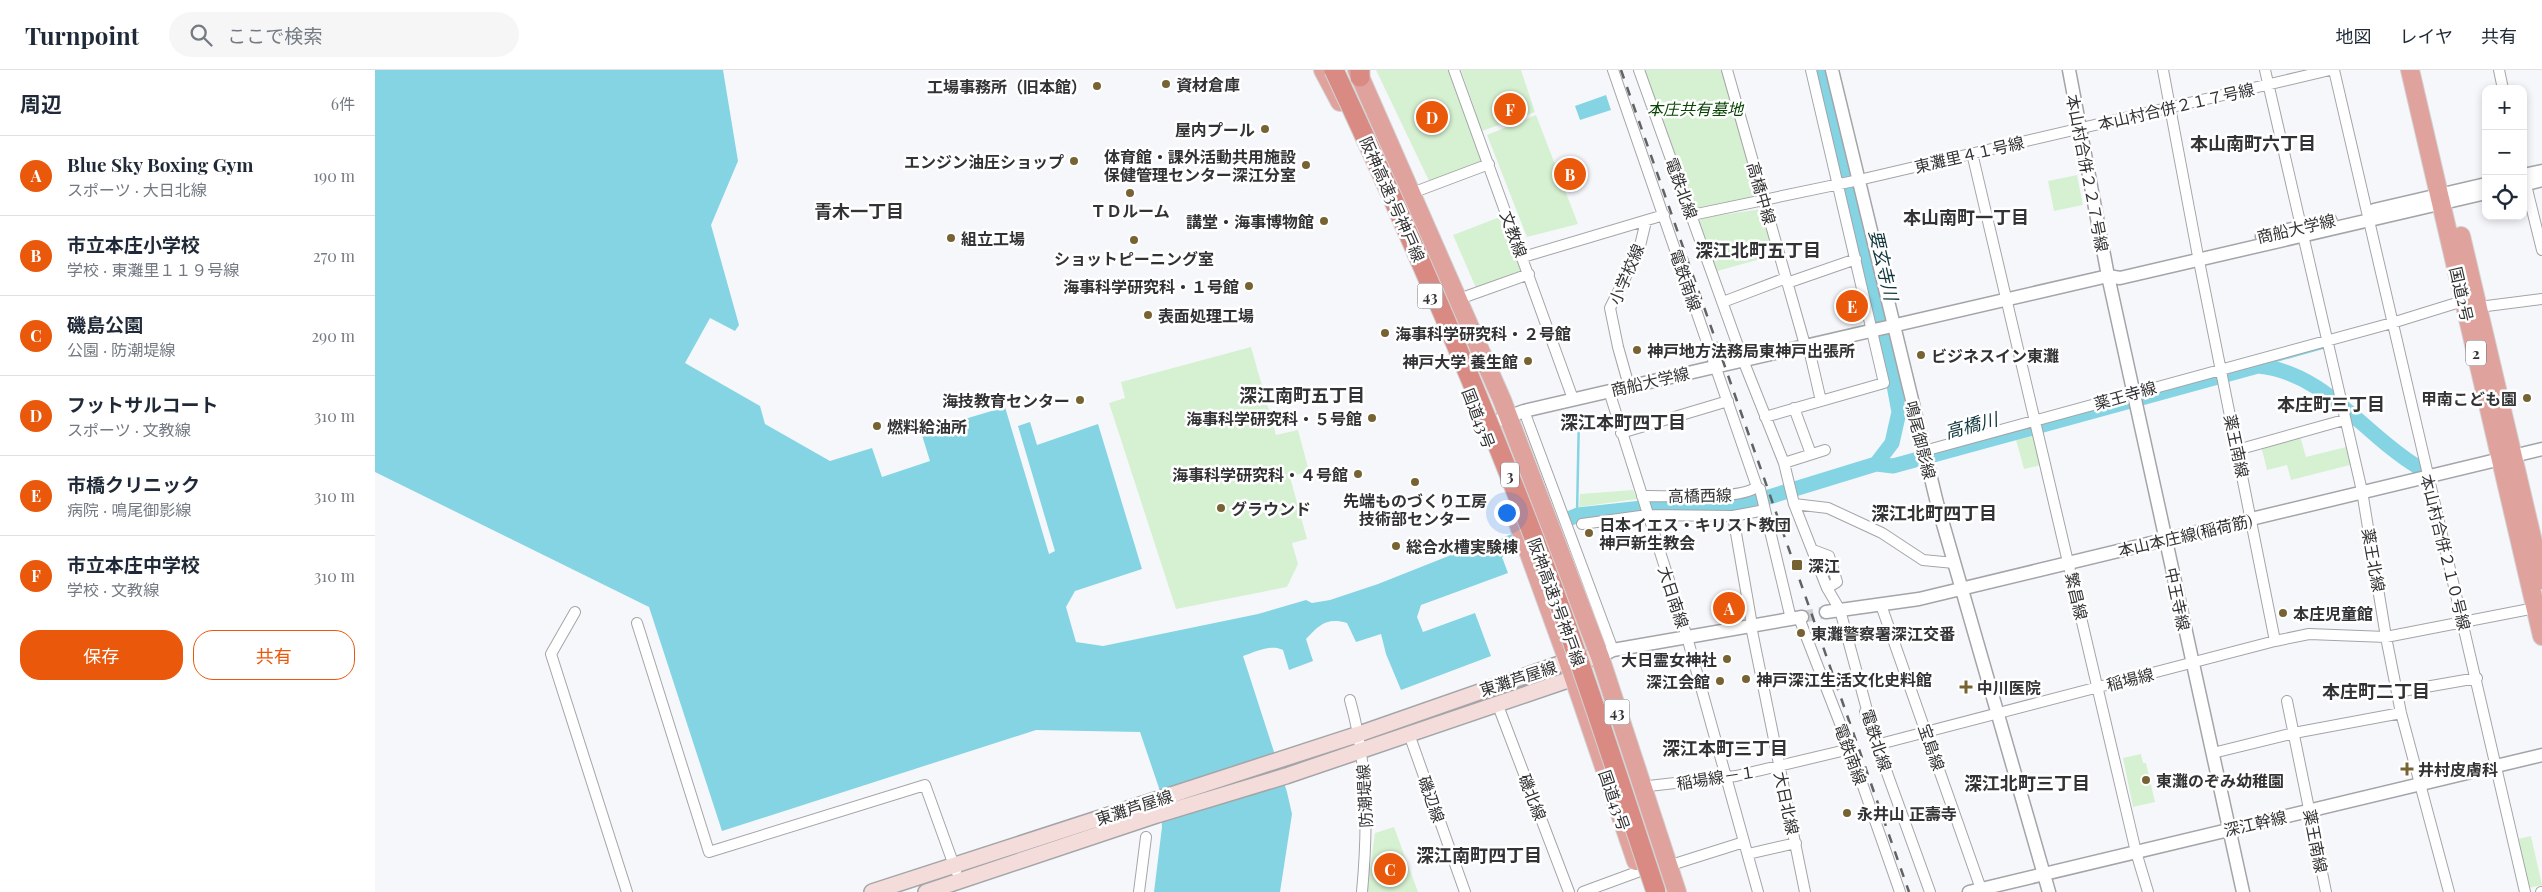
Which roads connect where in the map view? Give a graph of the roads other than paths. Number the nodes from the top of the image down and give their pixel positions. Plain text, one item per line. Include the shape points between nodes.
1 (1323, 70) edge
2 (1334, 70) edge
3 (1454, 70) edge
4 (1613, 70) edge
5 (1639, 70) edge
6 (1727, 70) edge
7 (1811, 70) edge
8 (1833, 70) edge
9 (2069, 70) edge
10 (2163, 70) edge
11 (2265, 70) edge
12 (2329, 70) edge
13 (2410, 70) edge
14 (2421, 70) edge
15 (2499, 70) edge
16 (1356, 72) edge
17 (2268, 84) junction
18 (2502, 85) edge
19 (2171, 108) junction
20 (2079, 128) junction
21 (1972, 153) junction
22 (1489, 164) junction
23 (2542, 171) edge
24 (2527, 177) edge
25 (2527, 178) edge
26 (2542, 180) edge
27 (1847, 182) junction
28 (2482, 185) edge
29 (2527, 190) edge
30 (1412, 193) junction
31 (2482, 193) edge
32 (2445, 197) junction
33 (1764, 201) junction
34 (1664, 215) junction
35 (1691, 215) junction
36 (2367, 216) junction
37 (1646, 221) junction
38 (2301, 231) junction
39 (2542, 250) edge
40 (2198, 255) junction
41 (1523, 257) junction
42 (1856, 258) junction
43 (1529, 274) junction
44 (2108, 276) junction
45 (1787, 281) junction
46 (2542, 299) edge
47 (1459, 300) junction
48 (2005, 300) junction
49 (1723, 302) junction
50 (2471, 304) junction
51 (2392, 323) junction
52 (1883, 329) junction
53 (2327, 340) junction
54 (1806, 345) junction
55 (1743, 360) junction
56 (1716, 366) junction
57 (2222, 374) junction
58 (1629, 386) junction
59 (1609, 391) junction
60 (2135, 398) junction
61 (1573, 399) junction
62 (1728, 400) junction
63 (1821, 401) junction
64 (1793, 408) junction
65 (2343, 411) junction
66 (1516, 414) junction
67 (1765, 416) junction
68 (2036, 425) junction
69 (1483, 426) junction
70 (1621, 433) junction
71 (2542, 449) edge
72 (1825, 450) dead end
73 (2237, 450) junction
74 (1811, 454) junction
75 (1925, 455) junction
76 (2508, 457) junction
77 (1786, 468) junction
78 (2428, 478) junction
79 (1758, 488) junction
80 (2362, 491) junction
81 (1642, 497) junction
82 (1794, 504) junction
83 (1764, 508) junction
84 (1647, 514) junction
85 (1733, 516) junction
86 (2252, 520) junction
87 (1582, 524) dead end
88 (2165, 539) junction
89 (2069, 562) junction
90 (1954, 563) junction
91 (2542, 580) edge
92 (1961, 588) junction
93 (1881, 605) junction
94 (2535, 608) junction
95 (1841, 610) junction
96 (575, 612) dead end
97 (1826, 612) tunnel mouth
98 (1797, 618) junction
99 (2464, 622) junction
100 (637, 623) dead end
101 (1751, 626) junction
102 (2542, 636) edge
103 (1687, 637) junction
104 (2386, 637) junction
105 (2275, 641) junction
106 (1606, 654) junction
107 (1569, 661) junction
108 (2192, 663) junction
109 (1574, 678) junction
110 (2477, 678) junction
111 (2097, 687) junction
112 (2397, 692) junction
113 (1350, 700) dead end
114 (2287, 701) dead end
115 (1497, 703) junction
116 (2401, 713) junction
117 (1996, 714) junction
118 (1926, 731) junction
119 (2294, 733) junction
120 (1359, 734) junction
121 (1409, 734) junction
122 (1877, 745) junction
123 (1850, 749) junction
124 (1362, 751) junction
125 (2213, 753) junction
126 (2542, 755) edge
127 (1779, 766) junction
128 (2496, 766) junction
129 (1727, 777) junction
130 (2421, 784) junction
131 (1641, 787) junction
132 (1155, 808) junction
133 (2310, 810) junction
134 (2230, 830) junction
135 (1146, 837) dead end
136 (1744, 842) junction
137 (1796, 843) junction
138 (2136, 852) junction
139 (1748, 854) junction
140 (954, 866) junction
141 (1668, 866) junction
142 (1640, 872) junction
143 (2042, 874) junction
144 (963, 886) edge
145 (1981, 889) junction
146 (627, 892) edge
147 (872, 892) edge
148 (925, 892) edge
149 (1139, 892) edge
150 (1362, 892) edge
151 (1465, 892) edge
152 (1569, 892) edge
153 (1583, 892) edge
154 (1647, 892) edge
155 (1656, 892) edge
156 (1669, 892) edge
157 (1677, 892) edge
158 (1758, 892) edge
159 (1805, 892) edge
160 (1900, 892) edge
161 (1930, 892) edge
162 (1969, 892) edge
163 (2049, 892) edge
164 (2148, 892) edge
165 (2243, 892) edge
166 (2326, 892) edge
167 (2449, 892) edge
168 (2525, 892) edge

1 - 69 highway, 国道43号 / 43 via 1371,160 1407,239
2 - 155 highway, 阪神高速3号神戸線 / 3, bridge via 1417,251 1507,467 1580,664
3 - 22 street, 文教線
4 - 34 street, 電鉄南線
5 - 35 street, 電鉄北線
6 - 33 street, 高橋中線
7 - 27 street, 鳴尾御影線
8 - 27 street, 鳴尾御影線
9 - 20 street, 本山村合併２２７号線
10 - 19 street, 薬王南線
11 - 17 street, 薬王北線
12 - 17 street, 本山村合併２１７号線
12 - 36 street, 本山村合併２１０号線
13 - 32 highway, 国道2号 / 2
14 - 32 highway, 国道2号 / 2
15 - 18 street
16 - 30 highway, 国道43号 / 43
16 - 156 highway, 阪神高速3号神戸線 / 3 via 1559,566
17 - 19 street, 本山村合併２１７号線
17 - 38 street, 薬王北線
19 - 20 street, 本山村合併２１７号線
19 - 40 street, 薬王南線
20 - 21 street, 東灘里４１号線
20 - 44 street, 本山村合併２２７号線
21 - 27 street, 東灘里４１号線
21 - 48 street, 繁昌線
22 - 30 street
22 - 41 street, 文教線
23 - 24 street
25 - 26 street
27 - 33 street, 東灘里４１号線
27 - 42 street, 鳴尾御影線
27 - 52 street, 鳴尾御影線
28 - 32 street, 商船大学線
29 - 39 street
30 - 47 highway, 国道43号 / 43
31 - 32 street, 商船大学線
32 - 36 street, 商船大学線
32 - 50 highway, 国道2号 / 2
33 - 35 street, 東灘里４１号線
33 - 45 street, 高橋中線
34 - 37 street
34 - 56 street, 電鉄南線
35 - 49 street, 電鉄北線
36 - 38 street, 商船大学線
36 - 51 street, 本山村合併２１０号線
37 - 41 street
37 - 58 street, 小学校線 via 1639,250 1610,308
38 - 40 street, 商船大学線
38 - 53 street, 薬王北線
40 - 44 street, 商船大学線 via 2117,269
40 - 57 street, 薬王南線
41 - 43 street, 文教線
42 - 45 street
42 - 52 street, 鳴尾御影線
43 - 47 street
43 - 61 street, 文教線
44 - 48 street, 商船大学線
44 - 60 street, 中王寺線
45 - 49 street
45 - 54 street, 高橋中線
46 - 50 street, 薬王寺線
47 - 66 highway, 国道43号 / 43
48 - 52 street, 商船大学線
48 - 68 street, 繁昌線
49 - 55 street, 電鉄北線
50 - 51 street, 薬王寺線
50 - 76 highway, 国道2号 / 2
51 - 53 street, 薬王寺線
51 - 78 street, 本山村合併２１０号線
52 - 54 street, 商船大学線
52 - 63 street via 1885,383
52 - 75 street, 鳴尾御影線
53 - 57 street, 薬王寺線
53 - 65 street, 薬王北線
54 - 55 street, 商船大学線
54 - 63 street, 高橋中線
55 - 56 street, 商船大学線
55 - 67 street, 電鉄北線
56 - 58 street, 商船大学線
56 - 62 street, 電鉄南線
57 - 60 street, 薬王寺線
57 - 73 street, 薬王南線
58 - 59 street, 商船大学線
59 - 61 street, 商船大学線
59 - 70 street, 大日南線
60 - 68 street, 薬王寺線
60 - 88 street, 中王寺線
61 - 66 street, 商船大学線
62 - 70 street
62 - 79 street, 電鉄南線
63 - 64 street
64 - 67 street
64 - 74 street
65 - 73 street
65 - 80 street, 薬王北線
66 - 69 street, 商船大学線
66 - 106 highway, 国道43号 / 43
67 - 77 street, 電鉄北線
68 - 75 street, 薬王寺線
68 - 89 street, 繁昌線
69 - 107 highway, 国道43号 / 43
70 - 81 street, 大日南線
71 - 76 street, 本山本庄線(稲荷筋)
72 - 74 street
73 - 86 street, 薬王南線
74 - 77 street
75 - 90 street, 鳴尾御影線
76 - 78 street, 本山本庄線(稲荷筋)
76 - 91 highway, 国道2号 / 2
76 - 94 highway, 国道2号 / 2
77 - 82 street, 電鉄北線
78 - 80 street, 本山本庄線(稲荷筋)
78 - 99 street, 本山村合併２１０号線
79 - 81 street, 高橋西線 via 1729,495
79 - 83 street, 電鉄南線
80 - 86 street, 本山本庄線(稲荷筋)
80 - 104 street, 薬王北線
81 - 84 street, 大日南線
82 - 90 street via 1828,508 1882,534 1923,560
82 - 95 street, 電鉄北線 via 1827,588
83 - 85 street
83 - 98 street, 電鉄南線
84 - 85 street
84 - 87 street
84 - 103 street, 大日南線
85 - 101 street, 大日北線
86 - 88 street, 本山本庄線(稲荷筋)
86 - 105 street, 薬王南線
88 - 89 street, 本山本庄線(稲荷筋)
88 - 108 street, 中王寺線
89 - 92 street, 本山本庄線(稲荷筋)
89 - 111 street, 繁昌線
90 - 92 street, 鳴尾御影線
92 - 93 street, 本山本庄線(稲荷筋)
92 - 117 street, 鳴尾御影線
93 - 95 street, 本山本庄線(稲荷筋)
93 - 118 street, 宝島線
94 - 99 street, 稲場線
94 - 102 highway, 国道2号 / 2
95 - 97 street, 本山本庄線(稲荷筋)
95 - 122 street, 電鉄北線 via 1865,712
96 - 146 street via 551,654
98 - 101 street
98 - 123 street, 電鉄南線
99 - 104 street, 稲場線
99 - 110 street, 本山村合併２１０号線
100 - 140 street via 709,852 925,785
101 - 103 street
101 - 127 street, 大日北線
103 - 106 street
103 - 129 street, 大日南線
104 - 105 street, 稲場線 via 2309,634
104 - 112 street, 薬王北線
105 - 108 street, 稲場線
106 - 107 main road, 東灘芦屋線
106 - 109 main road, 東灘芦屋線
106 - 131 highway, 国道43号 / 43
107 - 109 highway, 国道43号 / 43
107 - 120 main road, 東灘芦屋線
108 - 111 street, 稲場線
108 - 125 street, 中王寺線
109 - 115 main road, 東灘芦屋線
109 - 142 highway, 国道43号 / 43
110 - 112 street
110 - 128 street, 本山村合併２１０号線
111 - 117 street, 稲場線
111 - 138 street, 繁昌線
112 - 116 street, 薬王北線
113 - 120 street, 防潮堤線
114 - 119 street, 薬王南線
115 - 121 main road, 東灘芦屋線
115 - 152 street, 磯北線
116 - 119 street
116 - 130 street, 薬王北線
117 - 118 street, 稲場線
117 - 143 street, 鳴尾御影線
118 - 122 street, 稲場線
118 - 145 street, 宝島線
119 - 125 street
119 - 133 street, 薬王南線
120 - 124 street, 防潮堤線
120 - 132 main road, 東灘芦屋線 via 1279,760
121 - 124 main road, 東灘芦屋線
121 - 151 street, 磯辺線
122 - 161 street, 電鉄北線
123 - 127 street, 稲場線－１
123 - 160 street, 電鉄南線
124 - 132 main road, 東灘芦屋線 via 1286,776
124 - 150 street, 防潮堤線 via 1367,820
125 - 134 street, 中王寺線
126 - 128 street, 深江幹線
127 - 129 street, 稲場線－１
127 - 137 street, 大日北線
128 - 130 street, 深江幹線
128 - 168 street, 本山村合併２１０号線
129 - 131 street, 稲場線－１
129 - 136 street, 大日南線
130 - 133 street, 深江幹線
130 - 167 street, 薬王北線
131 - 141 highway, 国道43号 / 43
132 - 140 main road, 東灘芦屋線
132 - 144 main road, 東灘芦屋線
133 - 134 street, 深江幹線
133 - 166 street, 薬王南線
134 - 138 street, 深江幹線
134 - 165 street, 中王寺線
135 - 149 street
136 - 139 street, 大日南線
136 - 141 street
137 - 139 street
137 - 159 street, 大日北線
138 - 143 street, 深江幹線
138 - 164 street, 繁昌線
139 - 158 street, 大日南線
140 - 144 street
140 - 147 main road, 東灘芦屋線
141 - 157 highway, 国道43号 / 43
142 - 153 street
142 - 154 highway, 国道43号 / 43
143 - 145 street, 深江幹線
143 - 163 street, 鳴尾御影線
144 - 148 main road, 東灘芦屋線
145 - 162 street, 深江幹線

